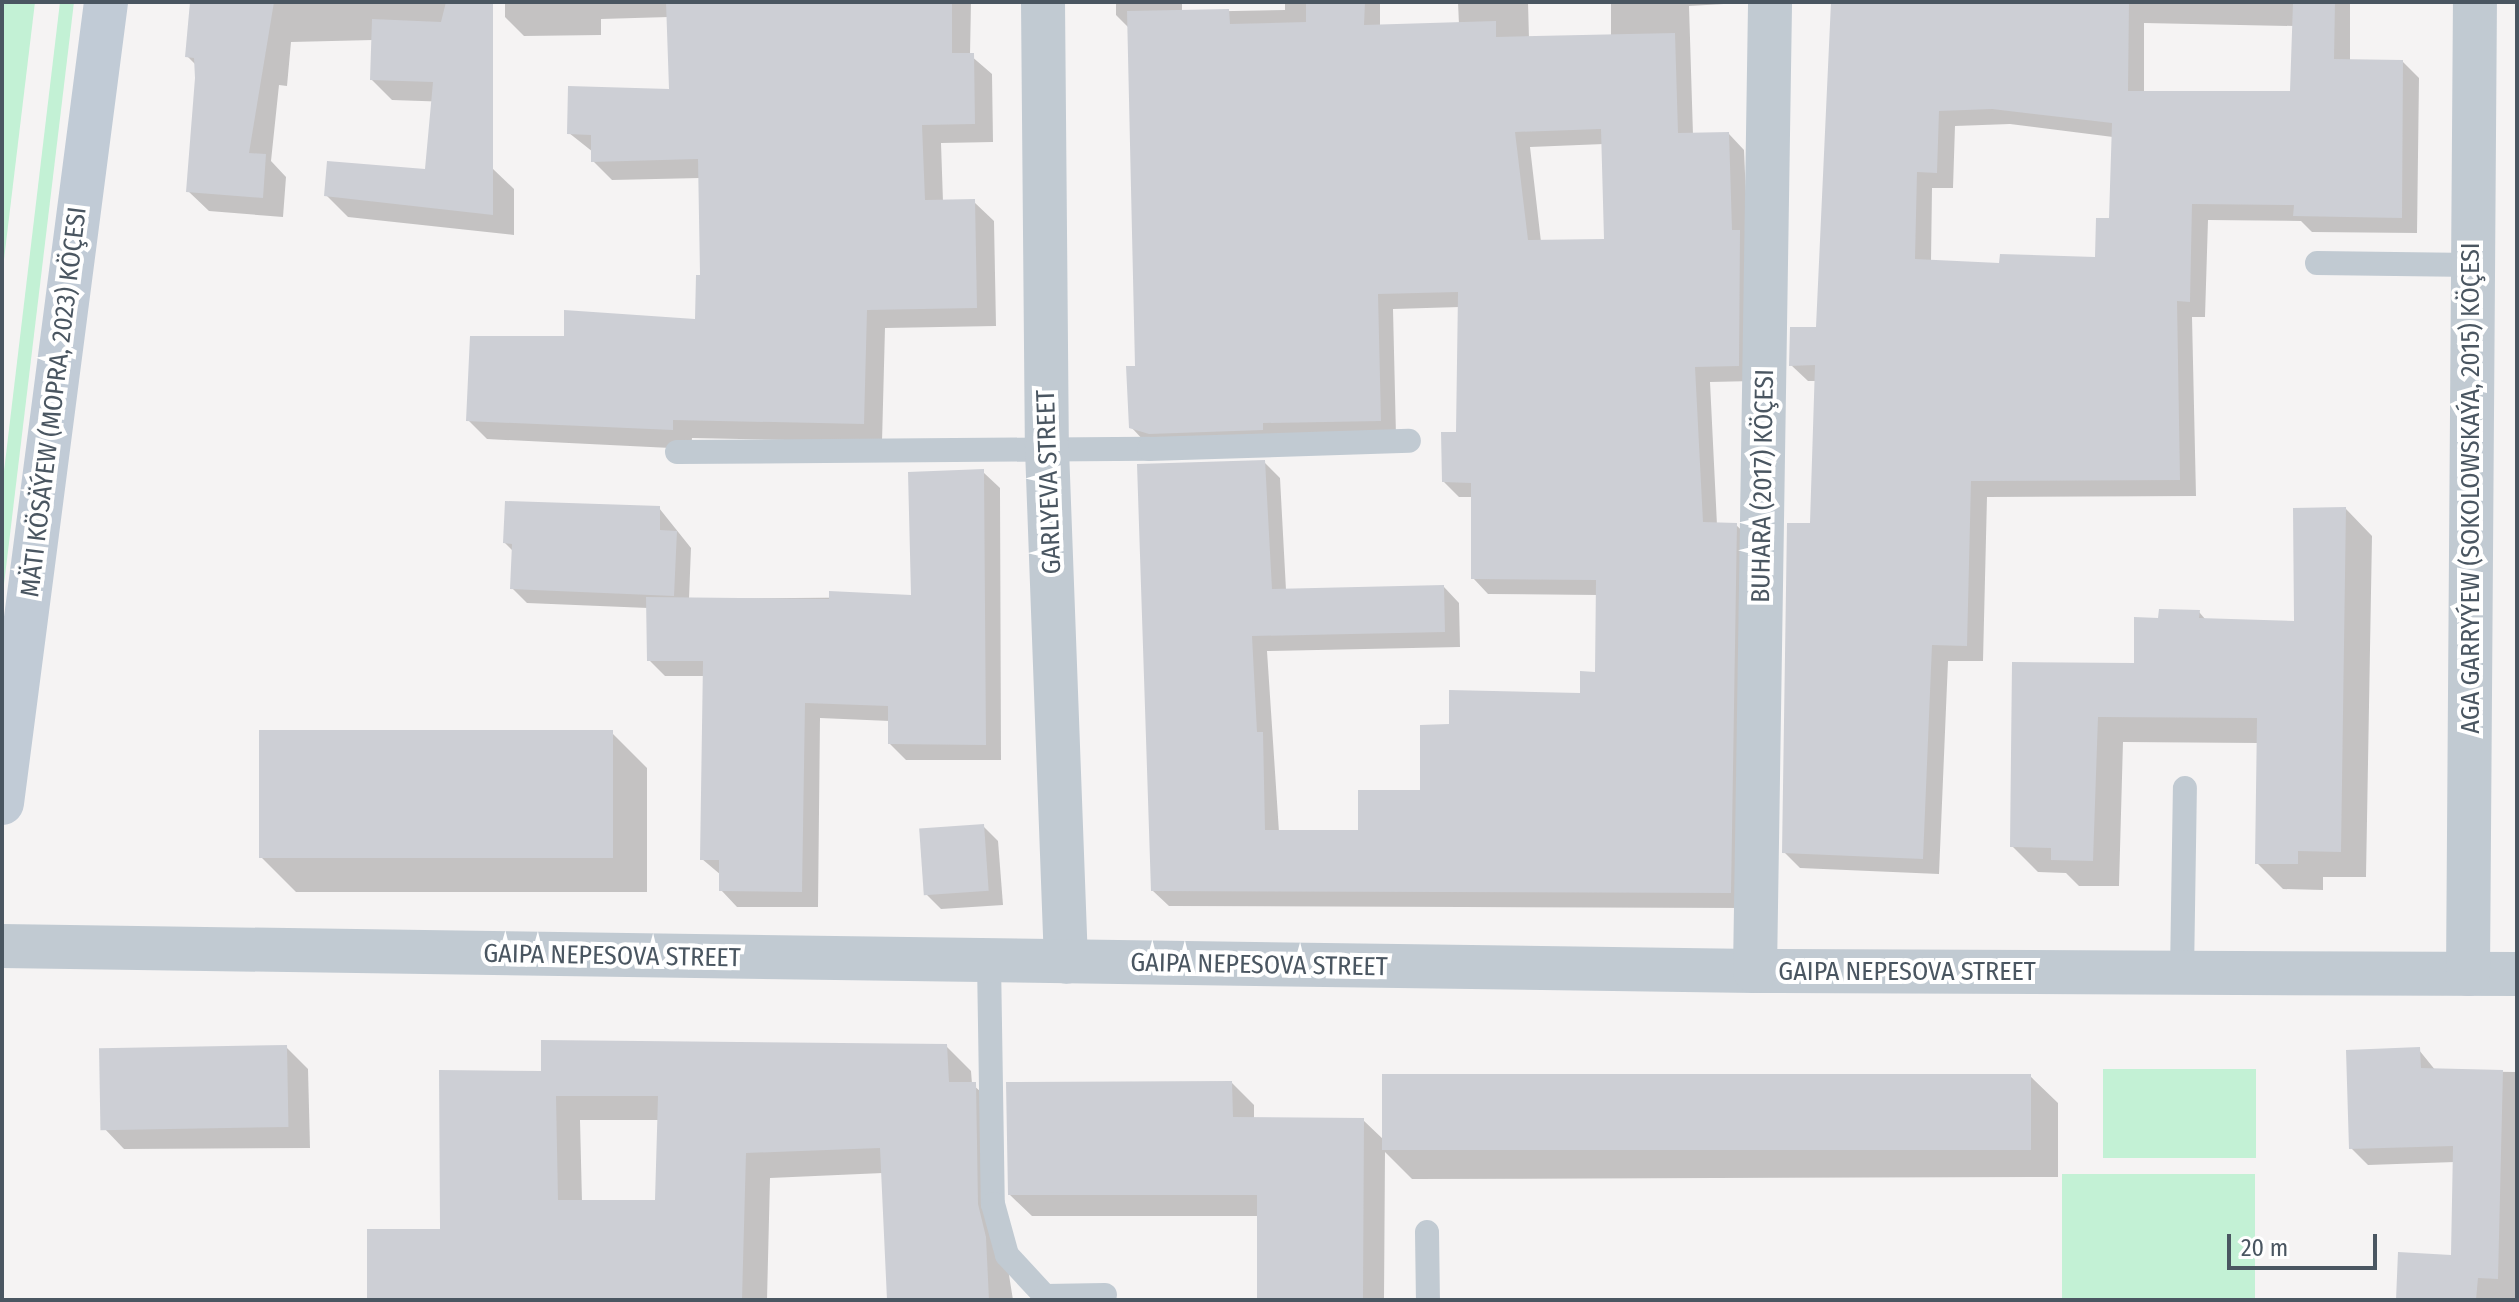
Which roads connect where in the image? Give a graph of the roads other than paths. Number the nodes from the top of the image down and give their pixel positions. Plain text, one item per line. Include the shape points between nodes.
1 (106, 2) edge
2 (1043, 2) edge
3 (1770, 2) edge
4 (2475, 2) edge
5 (2317, 263) dead end
6 (2473, 265) junction
7 (1409, 441) dead end
8 (1047, 449) junction
9 (677, 452) dead end
10 (2185, 788) dead end
11 (2, 803) edge
12 (2, 946) edge
13 (989, 961) junction
14 (1066, 962) junction
15 (1755, 971) junction
16 (2182, 973) junction
17 (2468, 974) junction
18 (2517, 974) edge
19 (1427, 1232) dead end
20 (1105, 1295) dead end
21 (1428, 1300) edge

1 - 11 street, MÄTI KÖSÄÝEW (MOPRA, 2023) KÖÇESI
2 - 8 street, GARLYEVA STREET
3 - 15 street, BUHARA (2017) KÖÇESI
4 - 6 street, AGA GARRYÝEW (SOKOLOWSKAÝA, 2015) KÖÇESI
5 - 6 lane
6 - 17 street, AGA GARRYÝEW (SOKOLOWSKAÝA, 2015) KÖÇESI
7 - 8 lane
8 - 9 lane
8 - 14 street, GARLYEVA STREET
10 - 16 lane
12 - 13 street, GAIPA NEPESOVA STREET
13 - 14 street, GAIPA NEPESOVA STREET
13 - 20 lane via 993,1204 1007,1255 1045,1296
14 - 15 street, GAIPA NEPESOVA STREET
15 - 16 street, GAIPA NEPESOVA STREET
16 - 17 street, GAIPA NEPESOVA STREET
17 - 18 street, GAIPA NEPESOVA STREET
19 - 21 lane

